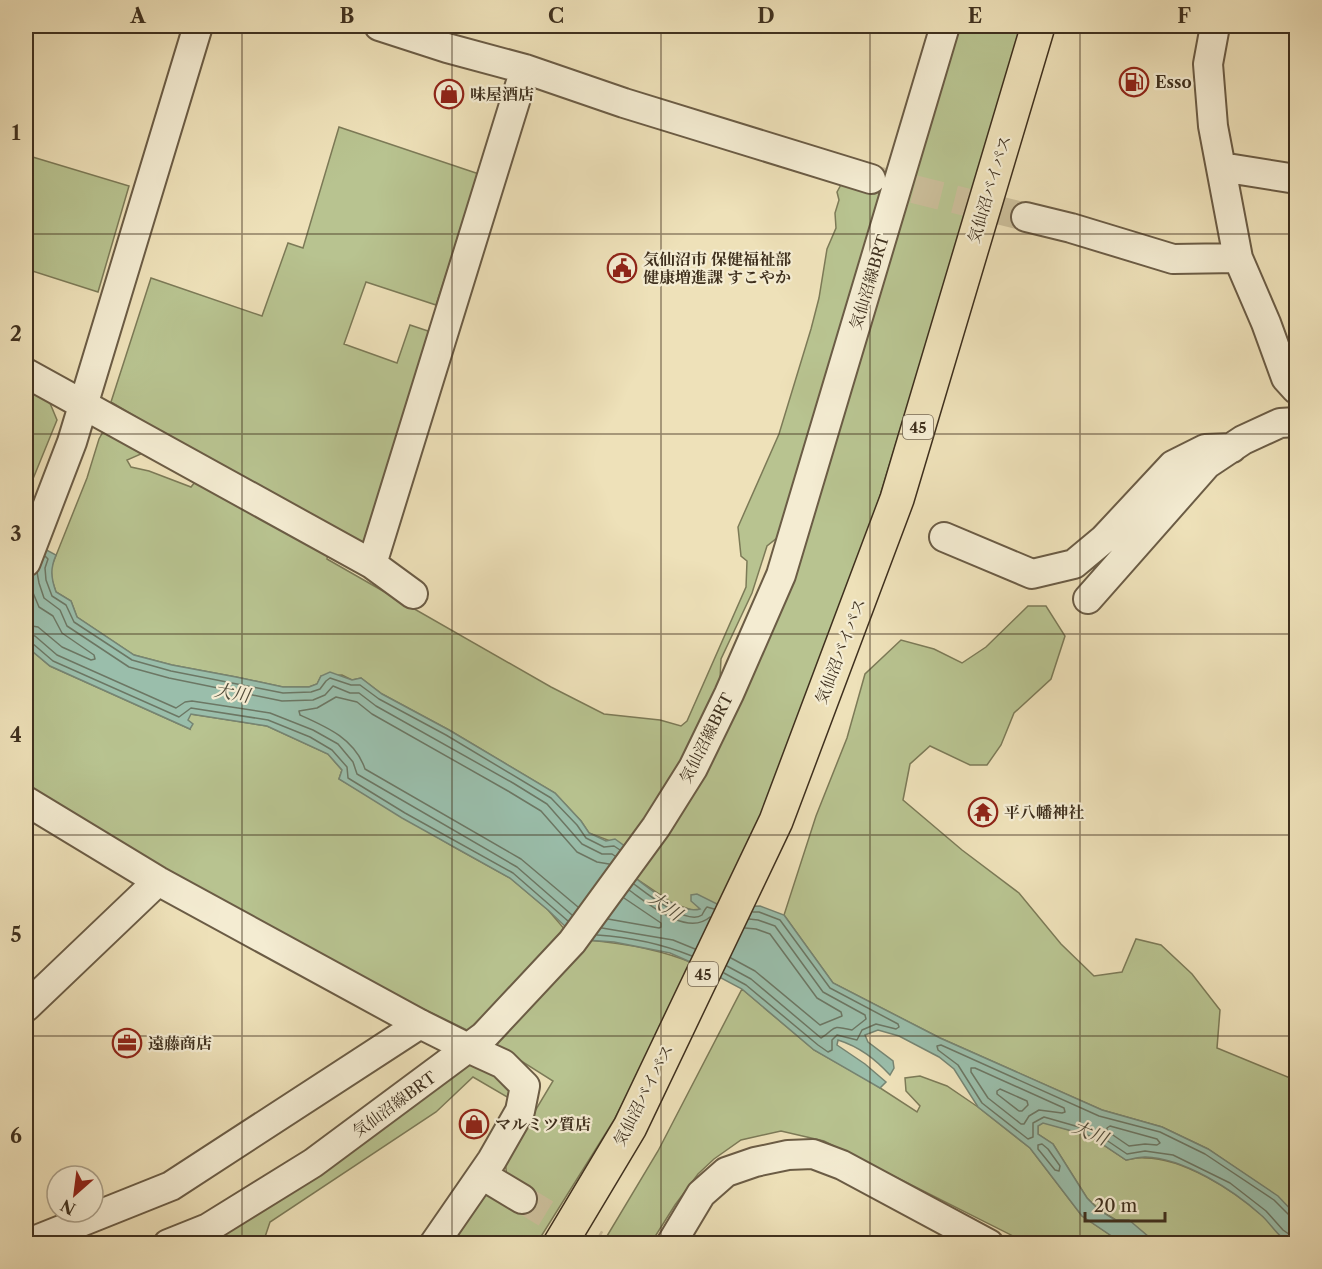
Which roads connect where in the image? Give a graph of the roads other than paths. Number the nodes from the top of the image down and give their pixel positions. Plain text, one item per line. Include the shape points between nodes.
1 (198, 26) edge
2 (379, 26) edge
3 (945, 26) edge
4 (1038, 26) edge
5 (1215, 26) edge
6 (450, 37) edge
7 (525, 69) junction
8 (1221, 167) junction
9 (871, 179) tunnel mouth
10 (1296, 179) edge
11 (1026, 217) tunnel mouth
12 (1238, 258) junction
13 (26, 373) edge
14 (1296, 389) edge
15 (83, 405) junction
16 (1296, 422) edge
17 (1232, 448) junction
18 (944, 537) dead end
19 (26, 562) edge
20 (372, 564) junction
21 (413, 594) dead end
22 (1088, 599) dead end
23 (26, 801) edge
24 (158, 881) junction
25 (26, 1007) edge
26 (420, 1024) junction
27 (476, 1042) junction
28 (482, 1175) junction
29 (522, 1199) tunnel mouth
30 (26, 1244) edge
31 (168, 1244) edge
32 (434, 1244) edge
33 (560, 1244) edge
34 (671, 1244) edge
35 (989, 1244) edge

1 - 15 street
2 - 6 street
3 - 27 street, 気仙沼線BRT via 781,575 729,694 693,768 656,827 572,942
4 - 33 highway, 気仙沼バイパス / 45 via 897,499 776,821 630,1126
5 - 8 street via 1208,64
6 - 7 street
7 - 9 street
7 - 20 street
8 - 10 street
8 - 12 street
11 - 12 street via 1173,259
12 - 14 street via 1286,378
13 - 15 street
15 - 19 street
15 - 20 street
16 - 17 street via 1280,423
17 - 18 street via 1204,449 1173,465 1104,539 1074,564 1032,574
17 - 22 street via 1207,464
20 - 21 street
23 - 24 street
24 - 25 street
24 - 26 street
26 - 27 street
26 - 30 street via 171,1186
27 - 28 street via 525,1086 520,1111
27 - 31 street, 気仙沼線BRT via 313,1163 208,1228
28 - 29 street
28 - 32 street
34 - 35 street via 701,1194 726,1172 788,1155 813,1154

